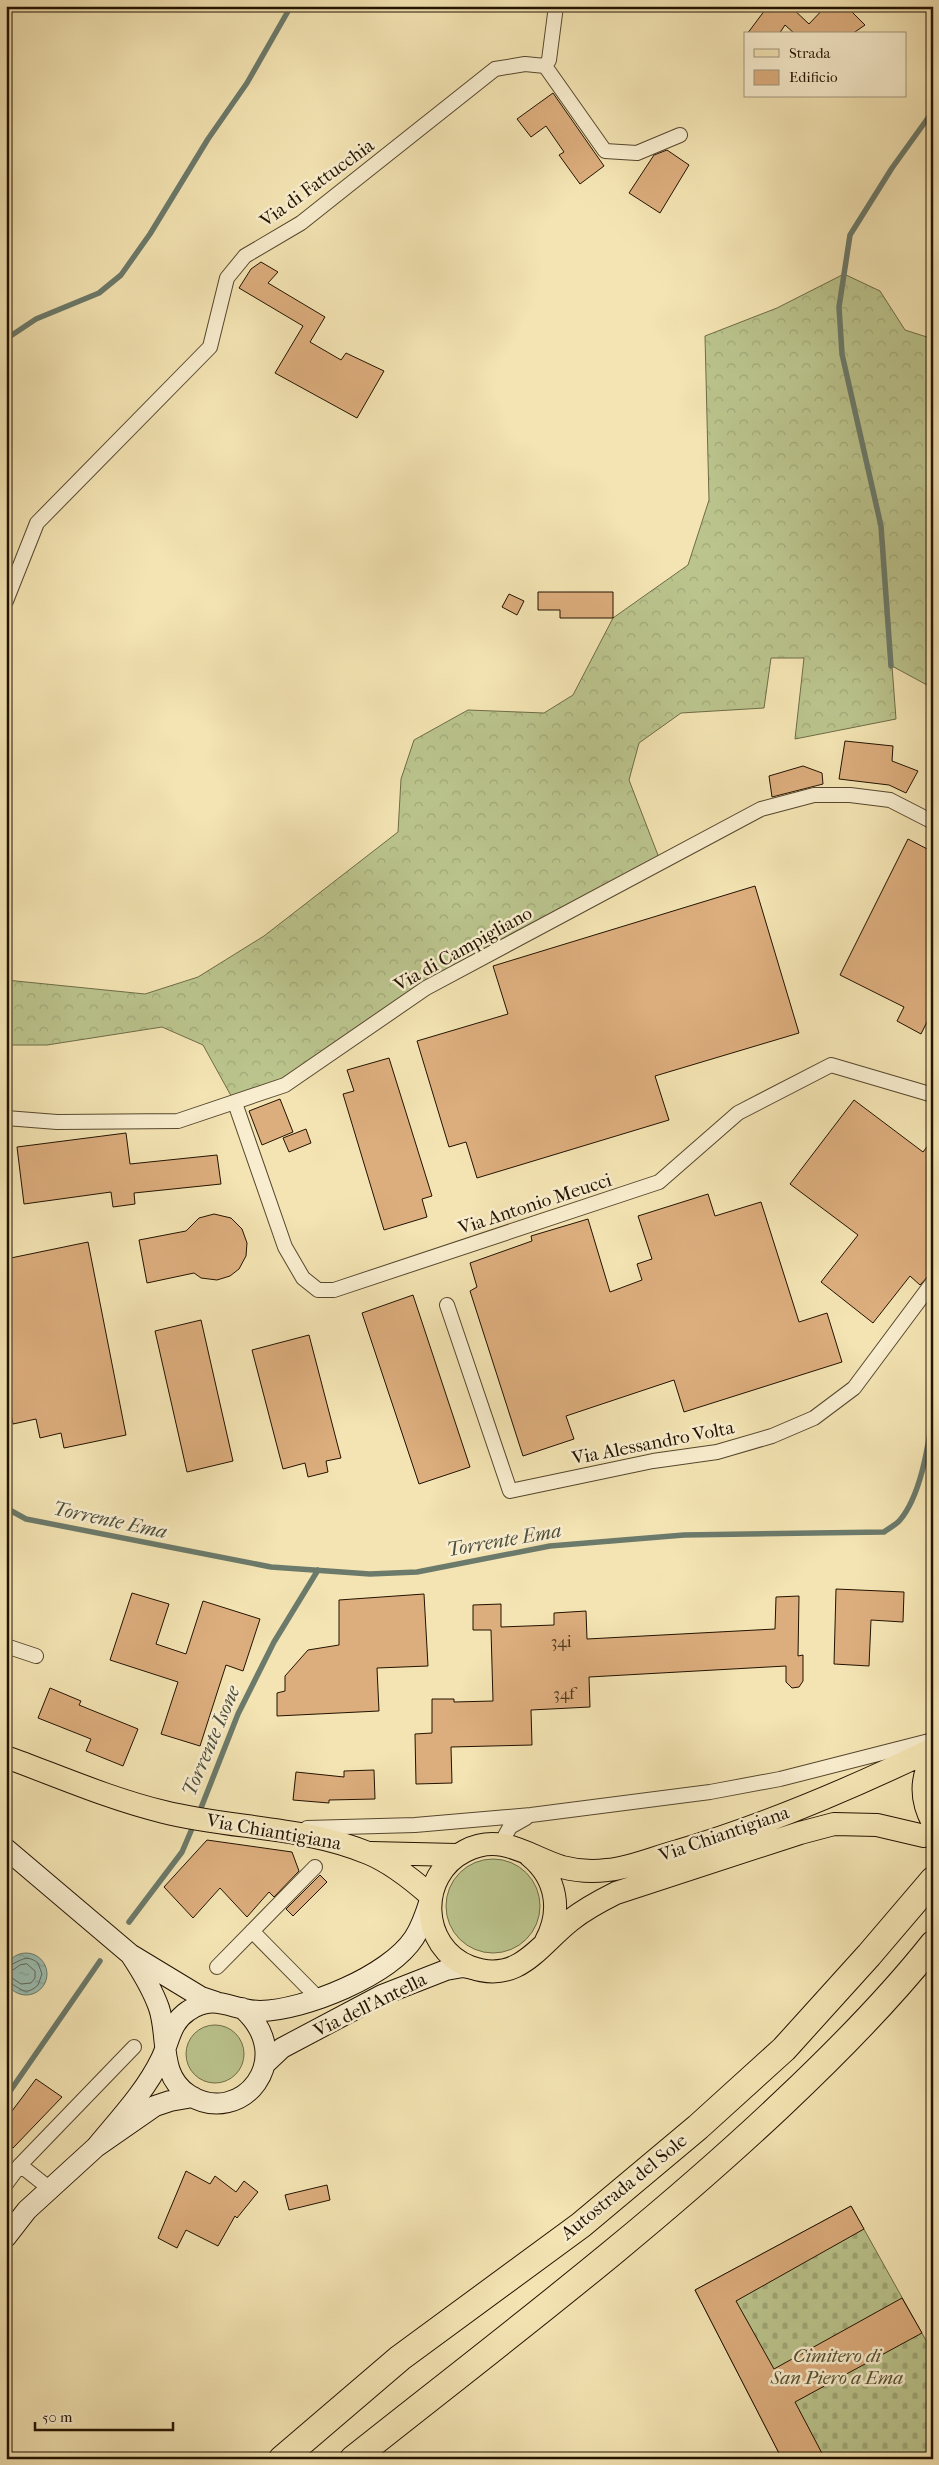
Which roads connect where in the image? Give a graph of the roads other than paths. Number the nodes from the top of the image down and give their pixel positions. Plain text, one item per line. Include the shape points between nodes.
1 (556, 6) edge
2 (545, 66) junction
3 (680, 135) dead end
4 (6, 601) edge
5 (933, 822) edge
6 (933, 1095) edge
7 (234, 1103) junction
8 (6, 1118) edge
9 (933, 1282) edge
10 (447, 1305) dead end
11 (6, 1646) edge
12 (36, 1656) dead end
13 (933, 1740) edge
14 (933, 1749) edge
15 (6, 1757) edge
16 (933, 1757) edge
17 (531, 1815) junction
18 (273, 1829) junction
19 (929, 1829) edge
20 (502, 1845) junction
21 (6, 1850) edge
22 (370, 1853) junction
23 (457, 1855) junction
24 (315, 1867) dead end
25 (933, 1880) edge
26 (430, 1897) junction
27 (252, 1931) junction
28 (545, 1943) junction
29 (933, 1944) edge
30 (129, 1953) junction
31 (217, 1967) dead end
32 (482, 1970) junction
33 (319, 1999) junction
34 (216, 2002) junction
35 (242, 2008) junction
36 (166, 2043) junction
37 (134, 2047) dead end
38 (265, 2064) junction
39 (194, 2098) junction
40 (96, 2147) junction
41 (20, 2166) junction
42 (6, 2184) edge
43 (49, 2188) junction
44 (6, 2237) edge
45 (282, 2459) edge
46 (353, 2459) edge

1 - 2 street via 549,60
2 - 3 street via 605,151 636,153
2 - 4 street, Via di Fattucchia via 525,64 495,69 301,223 245,256 227,278 210,347 37,523
5 - 7 street, Via di Campigliano via 890,800 850,795 814,795 761,809 426,988 285,1085
6 - 7 street, Via Antonio Meucci via 831,1065 738,1113 659,1182 334,1290 318,1290 303,1278 286,1247
7 - 8 street, Via di Campigliano via 178,1121 57,1122
9 - 10 street, Via Alessandro Volta via 854,1388 814,1418 772,1436 717,1452 653,1461 510,1491
11 - 12 street
13 - 17 street via 780,1779 710,1792
14 - 20 main road, Via Chiantigiana via 832,1797 714,1840 608,1870 577,1871 543,1860 528,1851
15 - 18 main road, Via Chiantigiana via 121,1799 183,1816
16 - 19 main road, Via Chiantigiana via 922,1790
17 - 18 street via 416,1825
17 - 20 street via 510,1827
18 - 22 main road, Via Chiantigiana via 325,1839
19 - 28 main road, Via Chiantigiana via 854,1823 834,1824 800,1833 616,1893 579,1914
20 - 23 main road, Via Chiantigiana via 477,1846
20 - 28 main road, Via Chiantigiana via 530,1856 550,1880 556,1910
21 - 30 main road
22 - 23 main road, Via Chiantigiana
22 - 26 main road, Via Chiantigiana via 418,1884
23 - 26 main road, Via Chiantigiana via 440,1872
24 - 27 street
25 - 45 highway, Autostrada del Sole via 784,2049 698,2127 581,2225 400,2358
26 - 32 main road, Via Chiantigiana via 431,1921 443,1947 456,1959
26 - 33 main road, Via dell'Antella via 423,1921 413,1939 396,1957 362,1981
27 - 31 street
27 - 33 street
28 - 32 main road, Via Chiantigiana via 531,1958 516,1967 500,1971
29 - 46 highway via 836,2053 725,2157 609,2256
30 - 34 main road via 184,1987
30 - 36 main road via 154,1993
32 - 38 main road, Via dell'Antella via 463,1966 446,1970 382,1995 282,2048
33 - 35 main road, Via dell'Antella via 272,2010
34 - 35 main road, Via dell'Antella
34 - 36 main road, Via dell'Antella via 197,2006 180,2016
35 - 38 main road, Via dell'Antella via 262,2031 266,2043
36 - 39 main road via 166,2058 172,2078
36 - 40 main road, Via dell'Antella via 150,2079
37 - 41 street
38 - 39 main road, Via dell'Antella via 255,2084 238,2098 215,2103
39 - 40 main road, Via dell'Antella via 170,2100 155,2106
40 - 43 main road, Via dell'Antella
41 - 42 street
41 - 43 street
43 - 44 main road, Via dell'Antella

